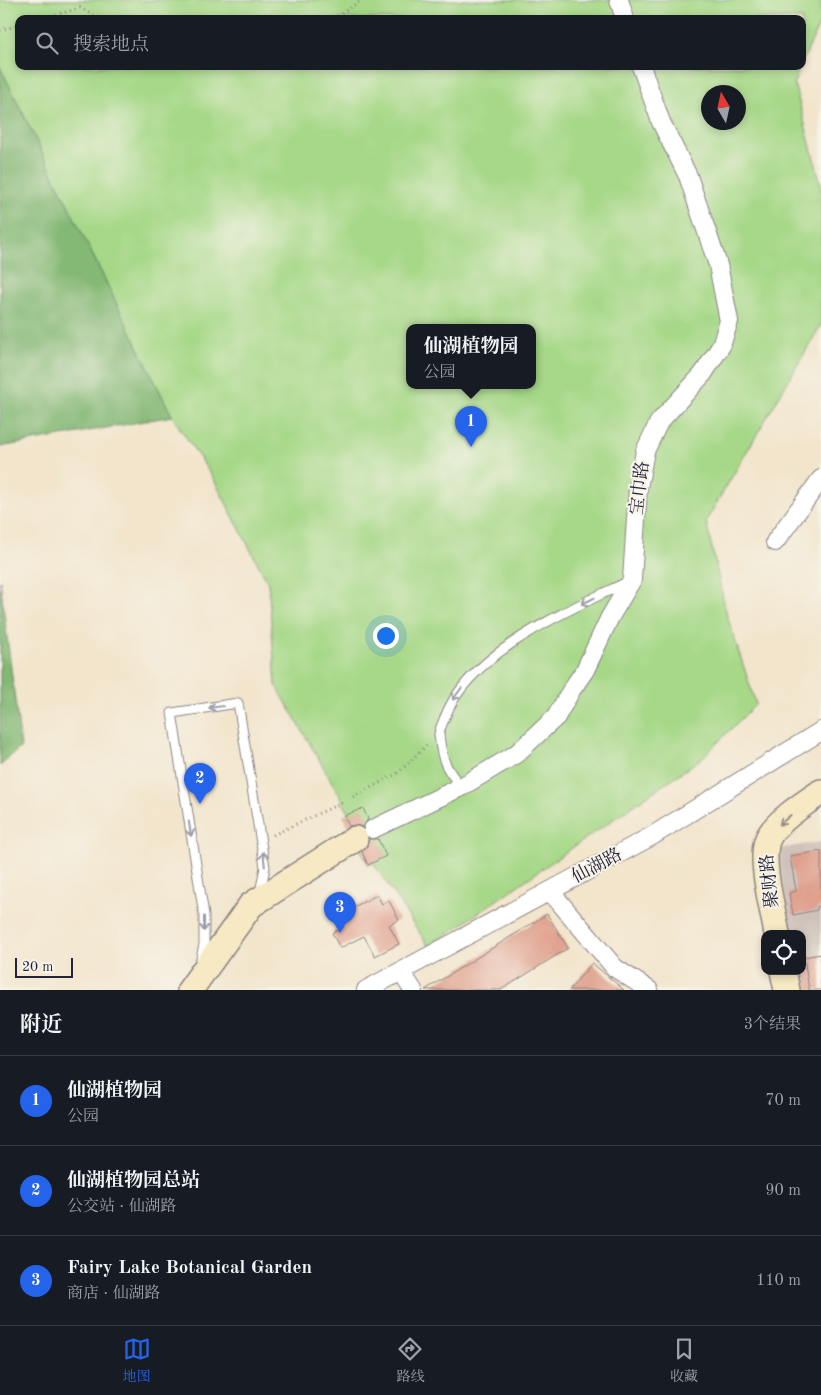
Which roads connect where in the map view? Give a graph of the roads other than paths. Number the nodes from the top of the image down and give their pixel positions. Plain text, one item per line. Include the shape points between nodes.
1 (618, 0) edge
2 (624, 15) edge
3 (642, 70) edge
4 (821, 479) edge
5 (774, 542) dead end
6 (632, 580) junction
7 (821, 731) edge
8 (461, 787) junction
9 (821, 792) edge
10 (364, 834) joint
11 (550, 891) junction
12 (252, 905) junction
13 (776, 930) edge
14 (401, 972) junction
15 (784, 975) edge
16 (193, 986) edge
17 (366, 990) edge
18 (413, 990) edge
19 (649, 990) edge
20 (787, 990) edge

1 - 2 street
3 - 6 street, 宝巾路 via 661,122 688,176 718,265 729,321 721,346 703,374 659,422 645,450 638,488
4 - 5 street
6 - 8 street, 宝巾路 via 585,670 556,717 516,754
6 -> 8 lane via 520,638 464,684 451,702 439,733 446,765
7 - 11 street, 仙湖路 via 652,836
8 - 10 street, 宝巾路
9 -> 13 street, 聚财路 via 772,831 767,841 764,859
10 - 12 street
11 - 14 street, 仙湖路
11 - 19 street via 615,968
12 - 16 street
12 -> 16 lane via 261,888 265,867 238,704 172,713 204,915 204,944
14 - 17 street, 仙湖路
14 - 18 street
15 - 20 street

